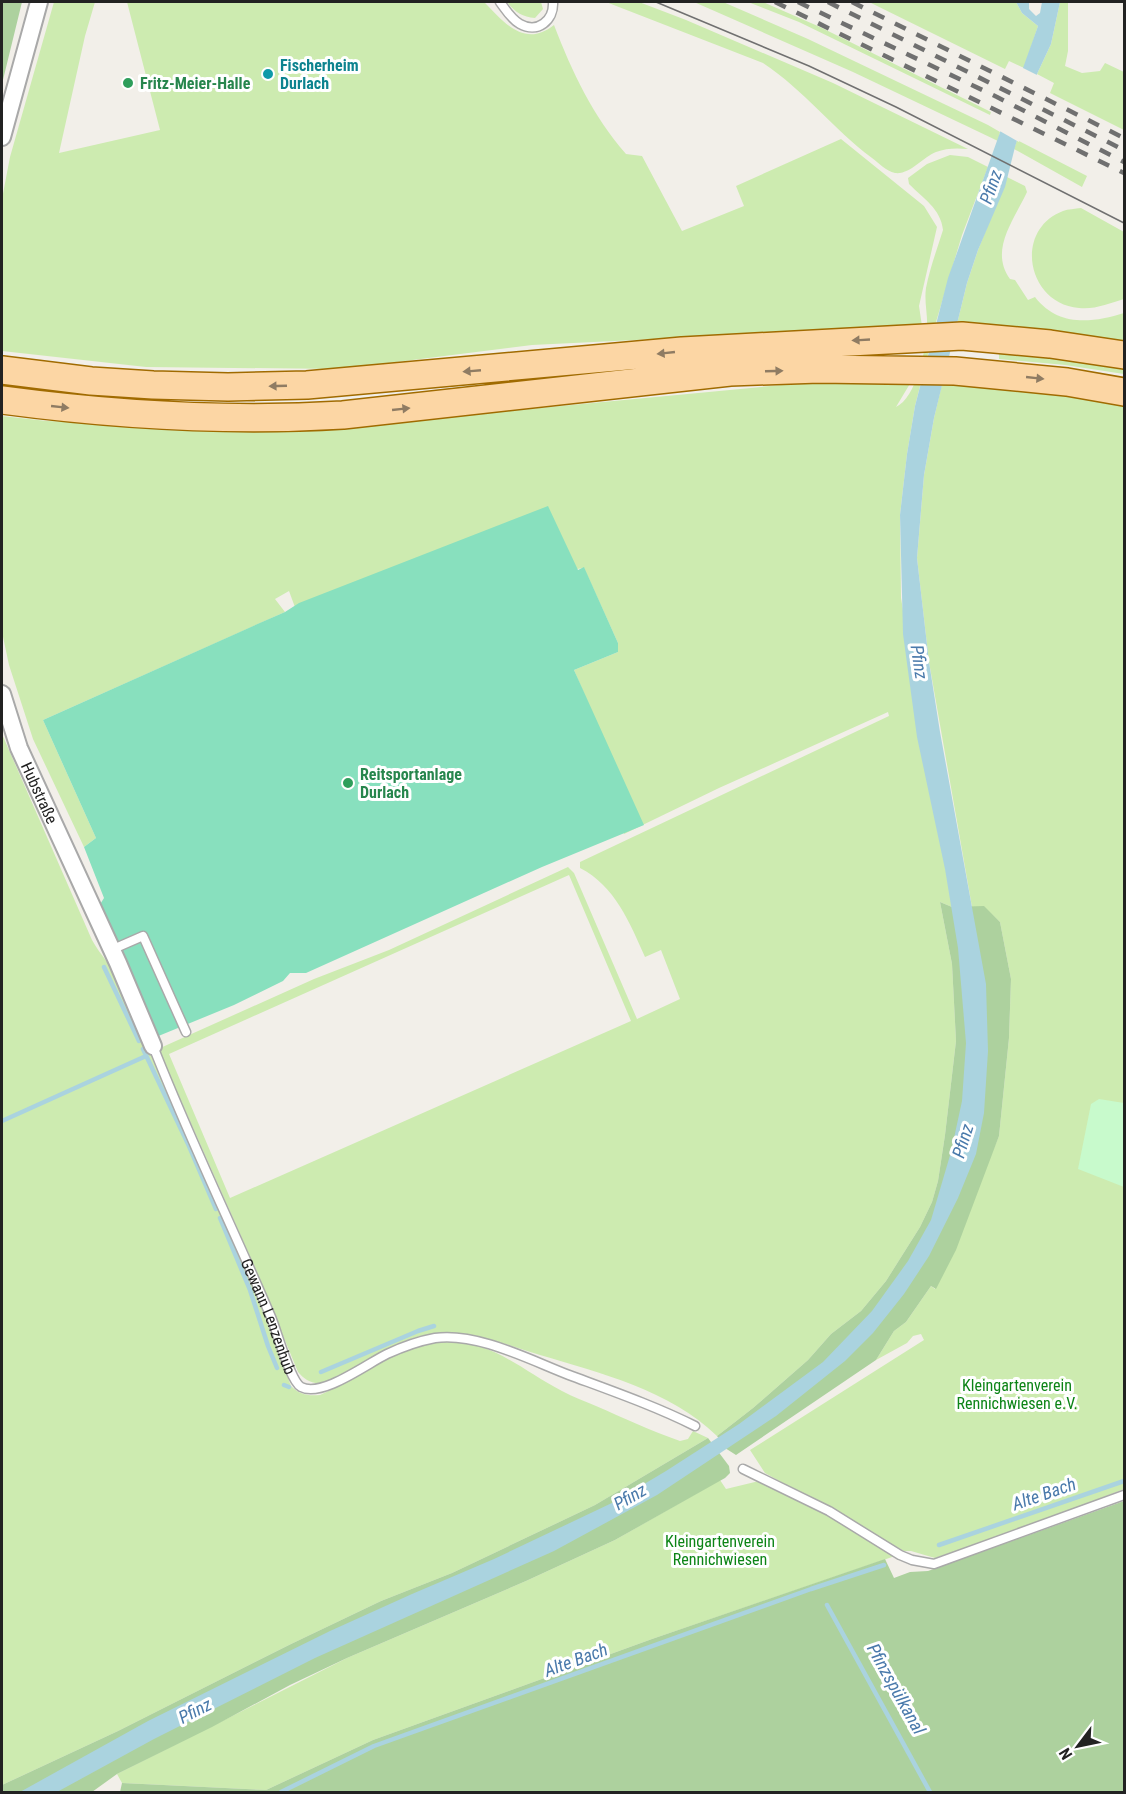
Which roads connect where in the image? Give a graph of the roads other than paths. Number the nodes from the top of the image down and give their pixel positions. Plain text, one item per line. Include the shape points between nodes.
1 (39, 2) edge
2 (500, 2) edge
3 (553, 2) edge
4 (2, 137) edge
5 (1020, 342) junction
6 (1125, 355) edge
7 (2, 370) edge
8 (994, 374) junction
9 (1125, 392) edge
10 (2, 399) edge
11 (2, 694) edge
12 (4, 713) edge
13 (83, 889) joint
14 (111, 950) junction
15 (186, 1032) dead end
16 (153, 1046) joint
17 (695, 1426) dead end
18 (743, 1469) dead end
19 (1125, 1495) edge

1 - 4 street
2 - 3 lane via 514,20 529,27 548,21
5 - 6 main road
5 -> 7 main road via 963,336 919,337 682,351 307,385 153,385
5 - 8 main road via 987,352 984,356
8 -> 9 main road
10 -> 8 main road via 146,415 306,417 730,372 819,369
11 - 12 street, Hubstraße
12 - 13 street, Hubstraße
13 - 14 street, Gewann Lenzenhub
14 - 15 lane via 143,936
14 - 16 street, Gewann Lenzenhub
16 - 17 lane, Gewann Lenzenhub via 275,1326 292,1376 301,1387 309,1390 327,1386 388,1353 418,1342 470,1339 662,1410
18 - 19 lane via 829,1511 912,1560 934,1564

